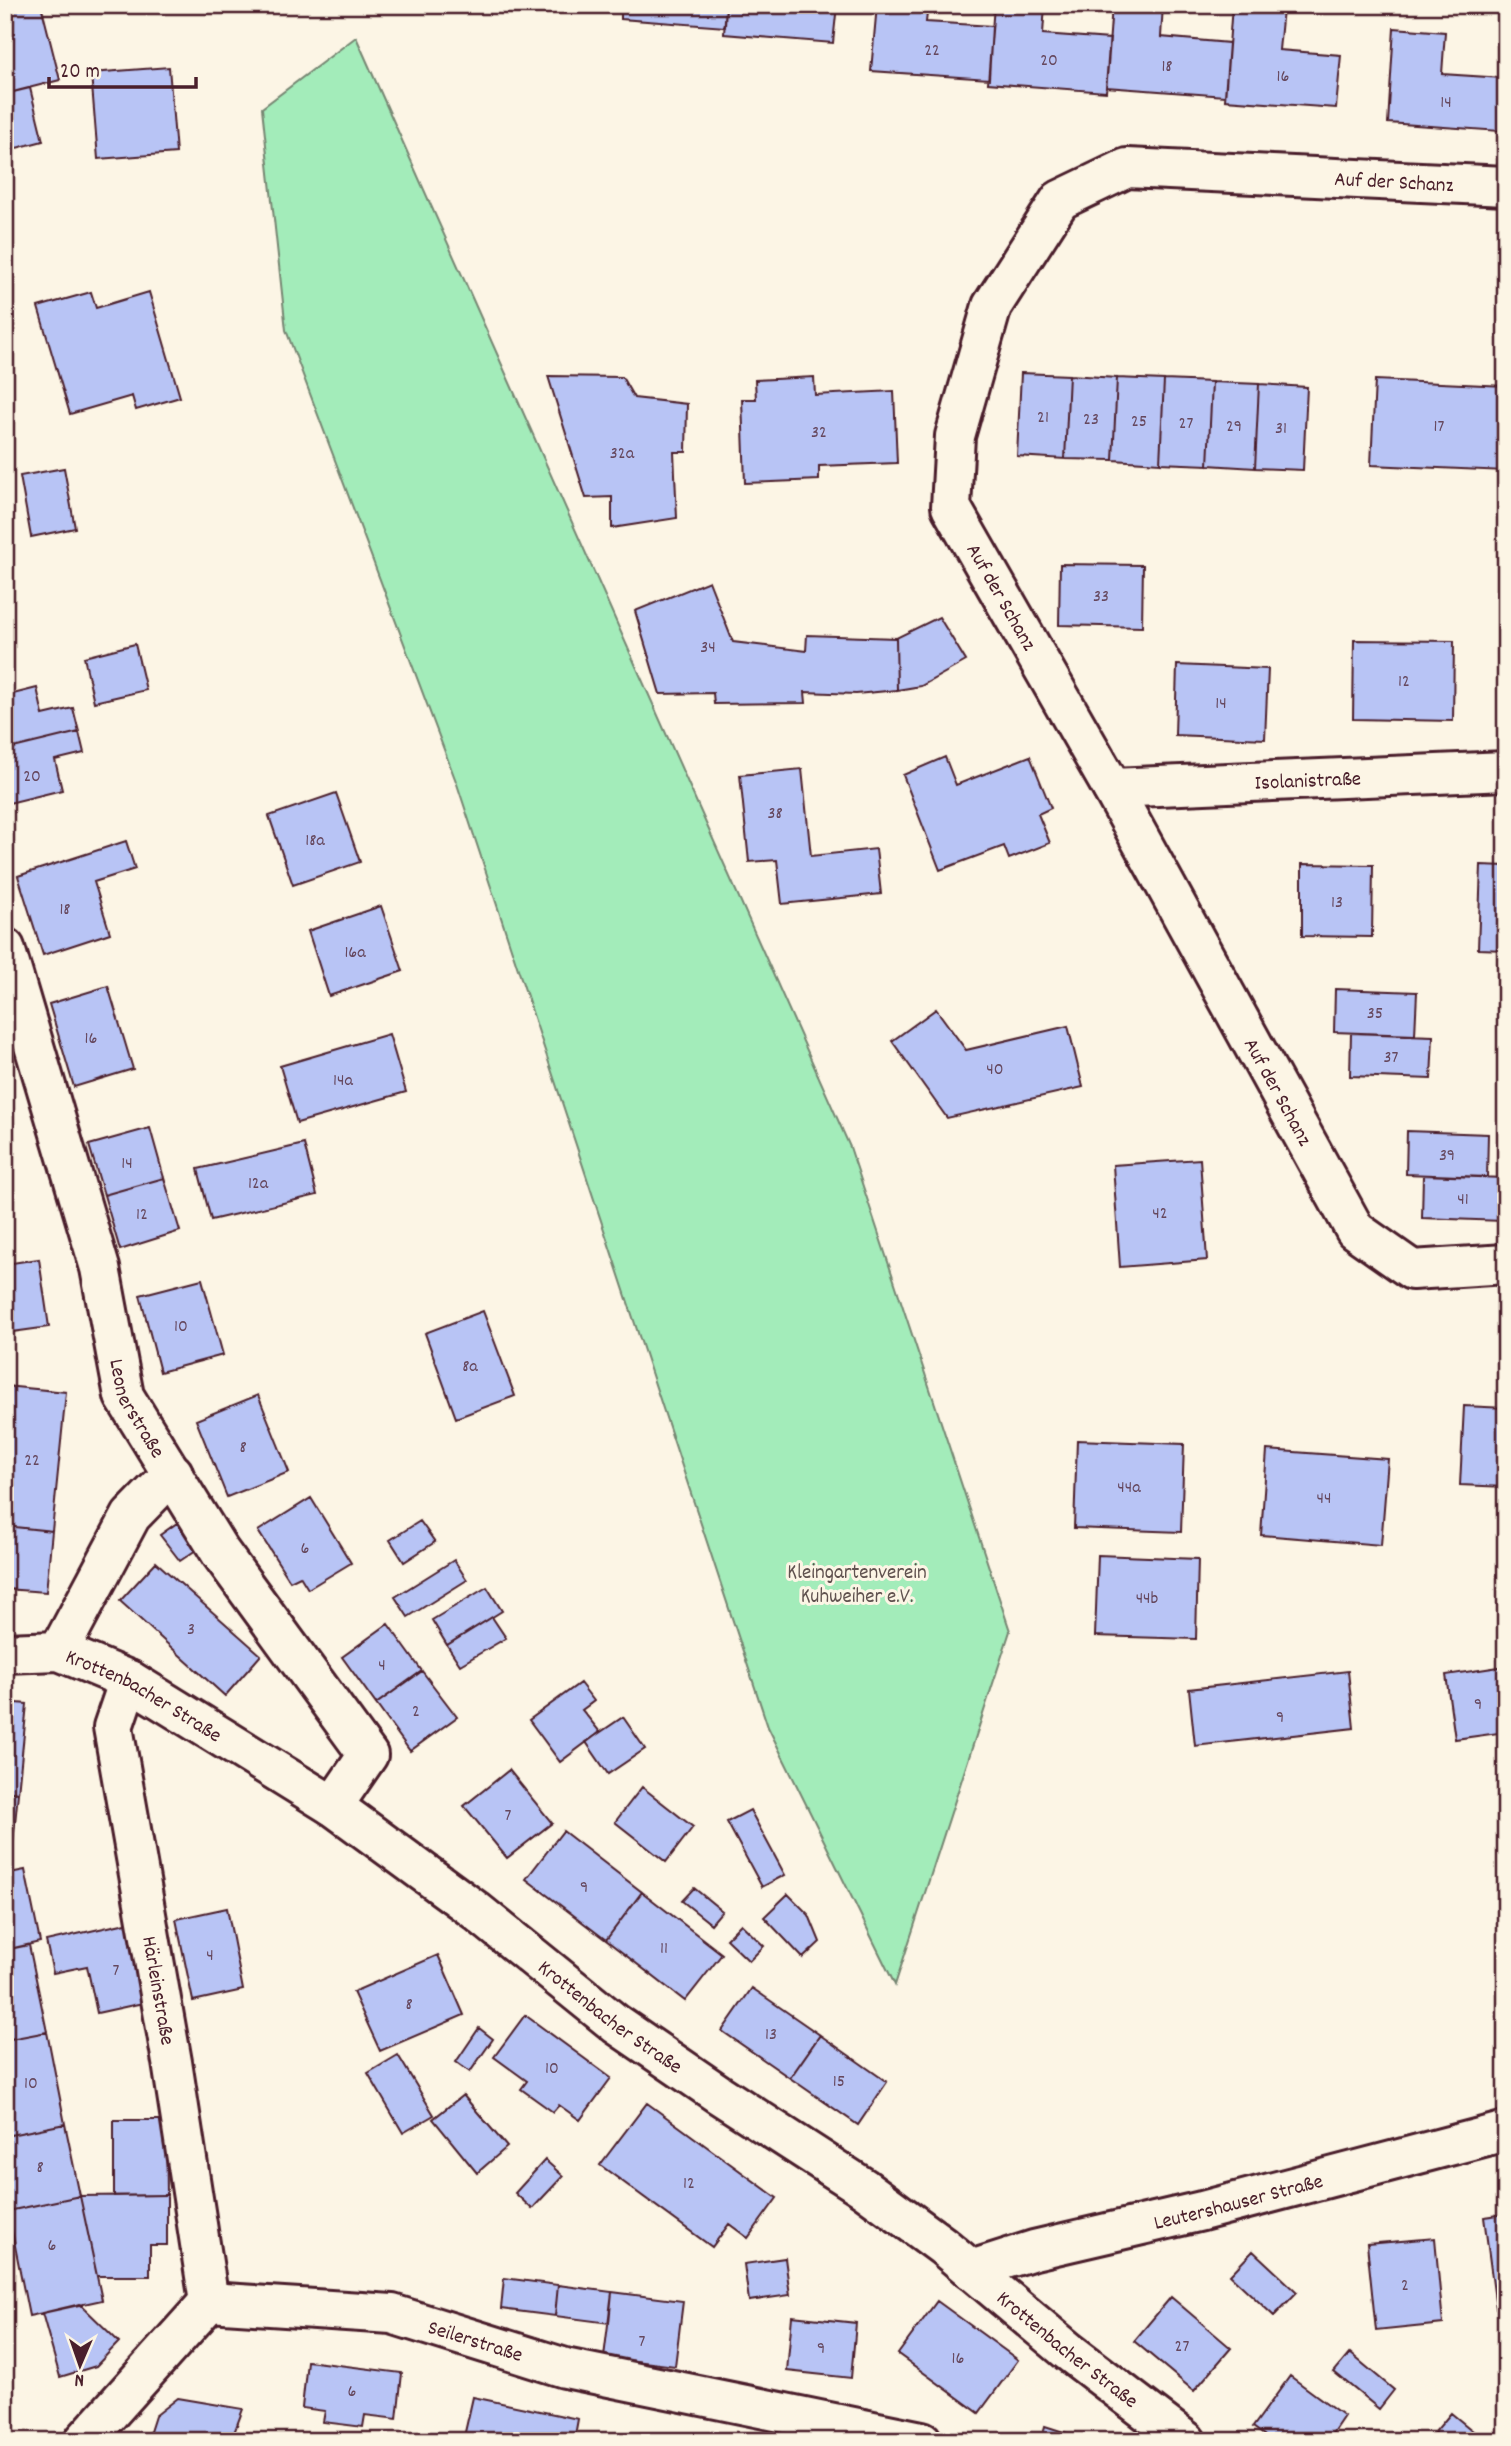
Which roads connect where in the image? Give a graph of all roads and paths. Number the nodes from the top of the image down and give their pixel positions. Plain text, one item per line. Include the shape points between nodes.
1 (1506, 186) edge
2 (1506, 771) edge
3 (1112, 788) junction
4 (5, 948) edge
5 (1506, 1264) edge
6 (173, 1473) junction
7 (59, 1651) junction
8 (5, 1653) edge
9 (129, 1680) junction
10 (333, 1806) junction
11 (1506, 2131) edge
12 (971, 2270) junction
13 (209, 2302) junction
14 (84, 2441) edge
15 (922, 2441) edge
16 (1186, 2441) edge

1 - 3 street, Auf der Schanz via 1127,168 1060,201 992,306 955,436 951,507
2 - 3 street, Isolanistraße
3 - 5 street, Auf der Schanz via 1354,1230 1412,1270
4 - 6 street, Leonerstraße via 100,1268 124,1396
6 - 7 street via 131,1516
6 - 10 street, Leonerstraße via 220,1552 368,1755
7 - 8 street, Krottenbacher Straße
7 - 9 street, Krottenbacher Straße
9 - 10 street, Krottenbacher Straße
9 - 13 street, Härleinstraße via 113,1727
10 - 12 street, Krottenbacher Straße via 475,1910 617,2024 864,2189
11 - 12 street, Leutershauser Straße via 1034,2250
12 - 16 street, Krottenbacher Straße
13 - 14 street
13 - 15 street, Seilerstraße via 392,2314 565,2368

